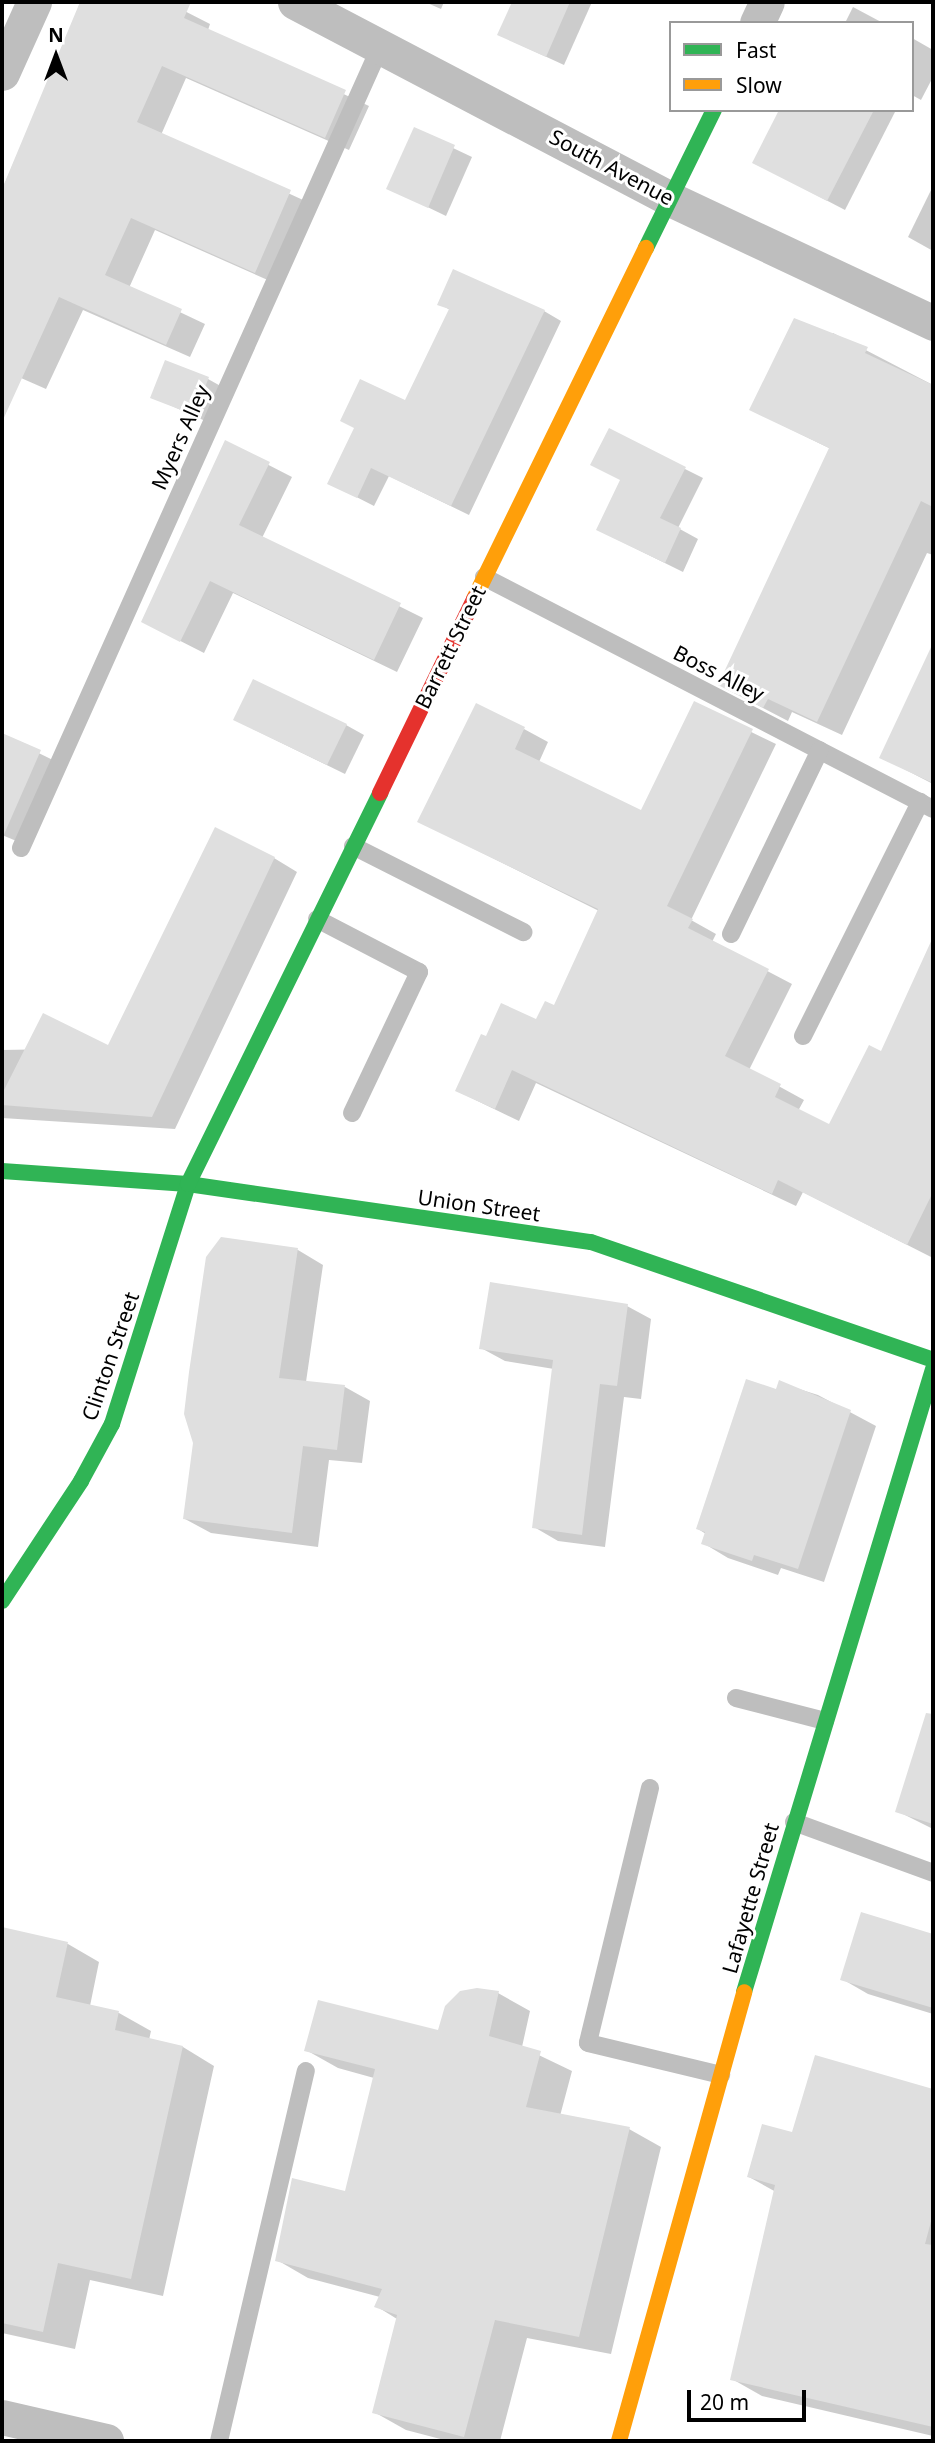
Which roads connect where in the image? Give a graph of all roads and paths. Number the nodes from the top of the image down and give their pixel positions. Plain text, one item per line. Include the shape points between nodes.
1 (34, 2) edge
2 (295, 2) edge
3 (767, 2) edge
4 (758, 21) edge
5 (381, 45) junction
6 (2, 73) edge
7 (713, 112) edge
8 (670, 199) junction
9 (933, 324) edge
10 (484, 577) junction
11 (820, 750) junction
12 (927, 805) edge
13 (353, 846) junction
14 (21, 848) dead end
15 (317, 919) junction
16 (523, 932) dead end
17 (731, 934) dead end
18 (803, 1037) dead end
19 (352, 1113) dead end
20 (2, 1171) edge
21 (188, 1184) junction
22 (933, 1360) edge
23 (933, 1369) edge
24 (2, 1563) edge
25 (23, 1571) junction
26 (2, 1601) edge
27 (736, 1698) dead end
28 (825, 1721) junction
29 (650, 1788) dead end
30 (794, 1822) junction
31 (933, 1873) edge
32 (306, 2071) dead end
33 (721, 2075) junction
34 (20, 2427) edge
35 (106, 2441) edge
36 (219, 2441) edge
37 (619, 2441) edge

1 - 6 street
2 - 5 street, South Avenue
3 - 4 street
5 - 8 street, South Avenue
5 - 14 lane, Myers Alley
7 - 8 street, Barrett Street
8 - 9 street, South Avenue
8 - 10 street, Barrett Street
10 - 11 lane, Boss Alley
10 - 13 street, Barrett Street
11 - 12 lane, Boss Alley
11 - 17 lane
12 - 18 lane
13 - 15 street, Barrett Street
13 - 16 lane
15 - 19 lane via 419,972
15 - 21 street, Barrett Street
20 - 21 street, Union Street
21 - 22 street, Union Street via 591,1242
21 - 25 street, Clinton Street via 112,1424
23 - 28 street, Lafayette Street
24 - 25 lane
25 - 26 street, Clinton Street
27 - 28 lane
28 - 30 street, Lafayette Street
29 - 33 lane via 588,2043
30 - 31 lane
30 - 33 street, Lafayette Street
32 - 36 lane
33 - 37 street, Lafayette Street
34 - 35 street

